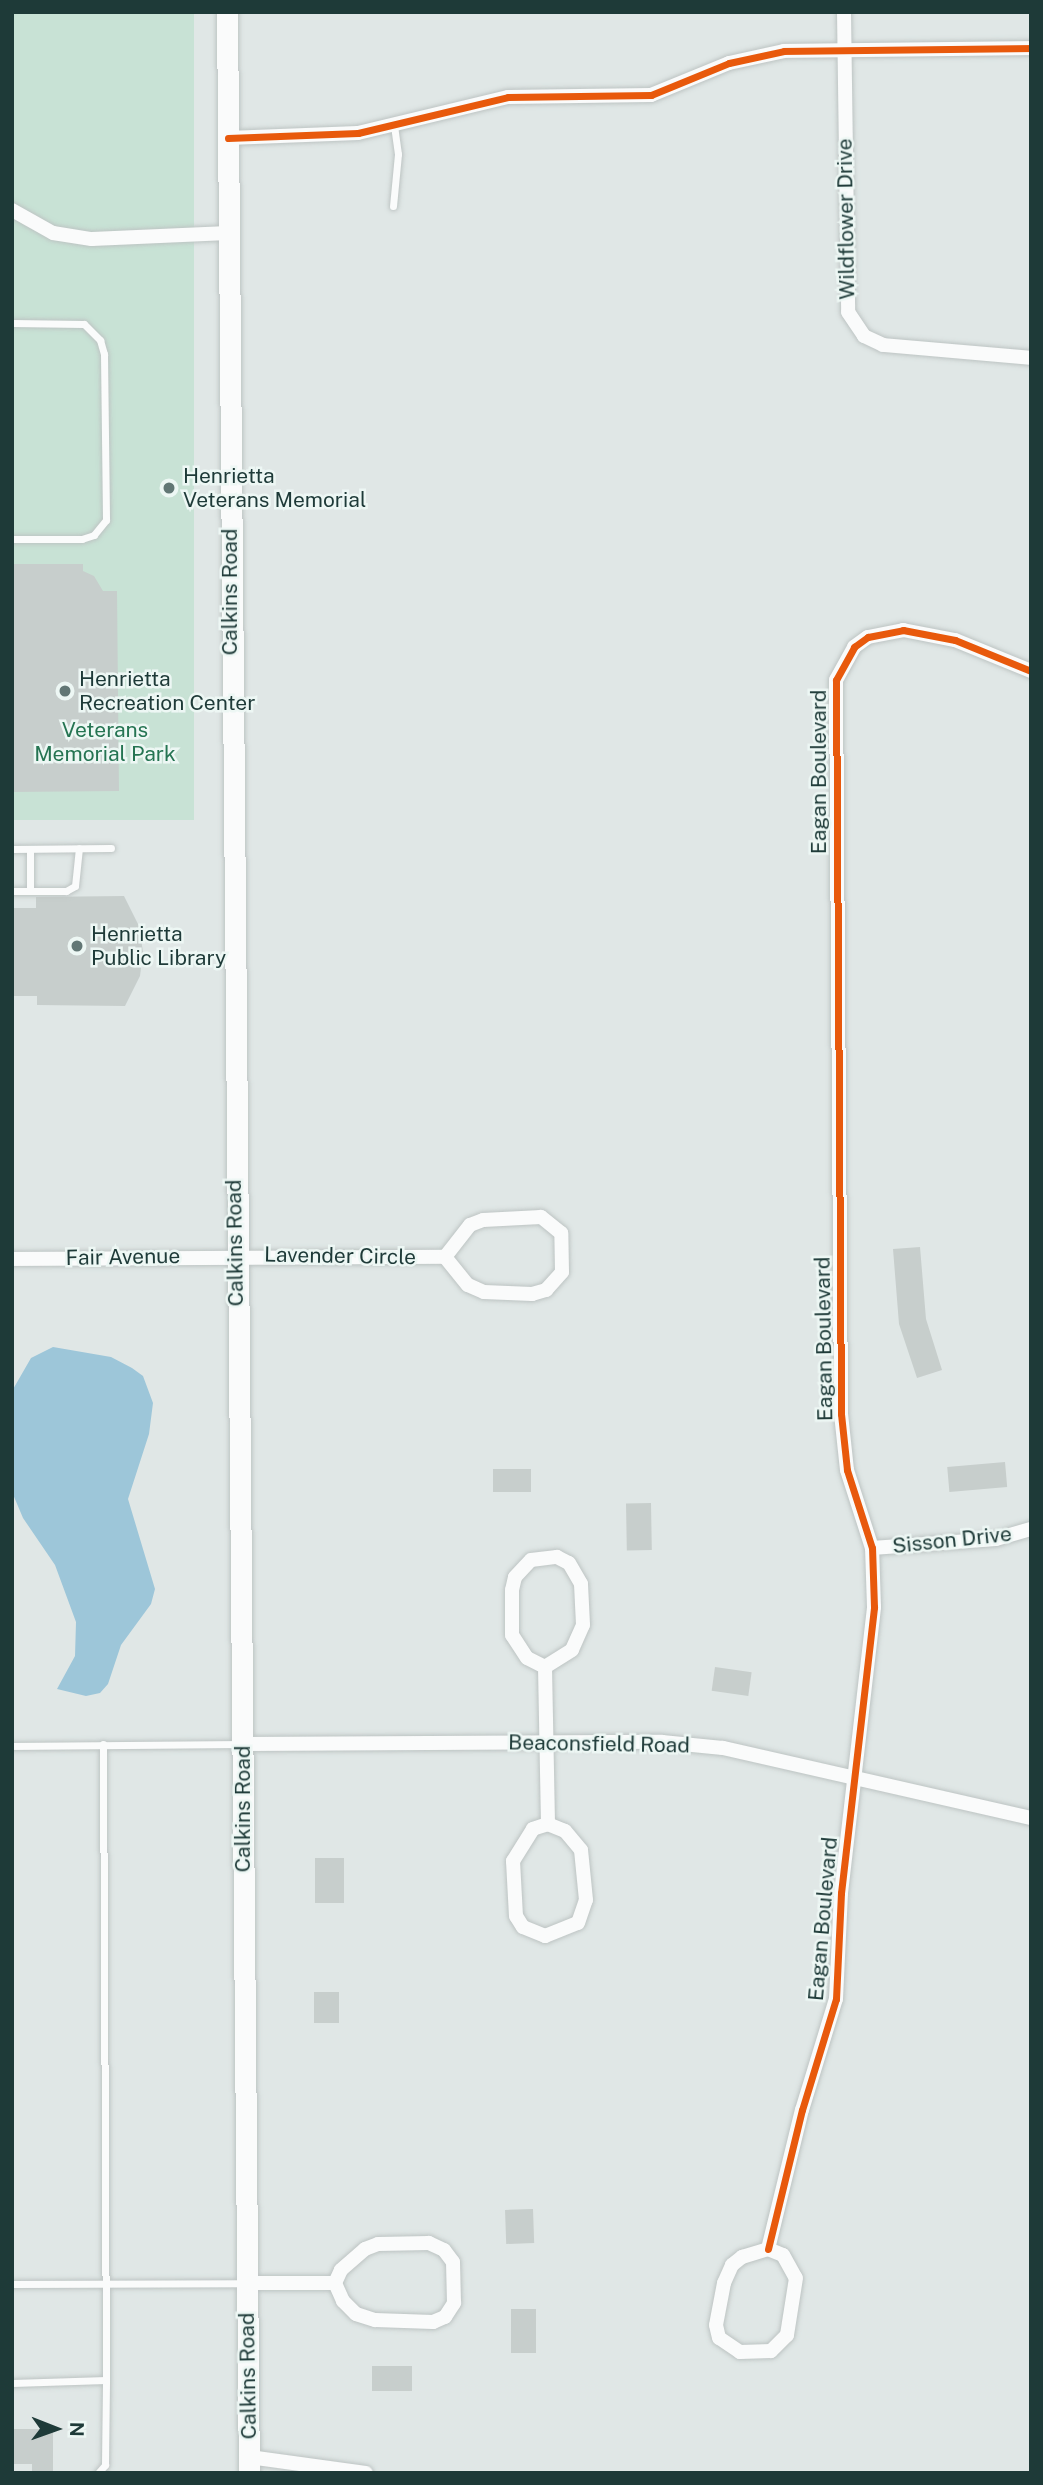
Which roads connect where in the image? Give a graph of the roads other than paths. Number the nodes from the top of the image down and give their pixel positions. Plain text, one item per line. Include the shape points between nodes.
1 (227, 12) edge
2 (844, 12) edge
3 (845, 47) junction
4 (1031, 48) edge
5 (394, 126) junction
6 (228, 138) junction
7 (393, 206) dead end
8 (12, 210) edge
9 (228, 233) junction
10 (12, 323) edge
11 (1031, 358) edge
12 (12, 539) edge
13 (1031, 671) edge
14 (79, 848) junction
15 (111, 848) dead end
16 (12, 849) edge
17 (30, 849) junction
18 (12, 891) edge
19 (30, 891) junction
20 (234, 1255) junction
21 (445, 1257) junction
22 (12, 1259) edge
23 (1031, 1529) edge
24 (872, 1548) junction
25 (545, 1667) junction
26 (547, 1742) junction
27 (103, 1744) junction
28 (243, 1744) junction
29 (12, 1746) edge
30 (855, 1778) junction
31 (1031, 1818) edge
32 (548, 1824) junction
33 (768, 2249) junction
34 (104, 2283) junction
35 (246, 2283) junction
36 (335, 2283) junction
37 (12, 2284) edge
38 (106, 2380) junction
39 (12, 2382) edge
40 (249, 2465) edge
41 (98, 2473) edge
42 (366, 2473) edge

1 - 6 main road, Calkins Road
2 - 3 street, Wildflower Drive
3 - 4 street
3 - 5 street via 784,51 729,63 650,95 508,97
3 - 11 street, Wildflower Drive via 844,285 853,321 864,335 883,345
5 - 6 street via 358,133
5 - 7 lane via 398,153
6 - 9 main road, Calkins Road
8 - 9 street via 53,233 92,239
9 - 20 main road, Calkins Road
10 - 12 lane via 84,324 100,340 104,354 106,520 94,535 82,539
13 - 24 street, Eagan Boulevard via 955,640 903,630 868,637 853,648 836,680 841,1414 847,1470
14 - 15 lane
14 - 17 lane
14 - 19 lane via 75,886 66,891
16 - 17 lane
17 - 19 lane
18 - 19 lane
20 - 21 street, Lavender Circle
20 - 22 street, Fair Avenue
20 - 28 main road, Calkins Road
21 - 21 street, Lavender Circle via 468,1284 484,1292 531,1294 546,1290 562,1272 561,1233 541,1217 483,1220 470,1225
23 - 24 street, Sisson Drive via 996,1539
24 - 30 street, Eagan Boulevard via 874,1606
25 - 25 street via 572,1650 583,1625 582,1584 569,1563 557,1557 531,1560 515,1577 512,1590 512,1635 527,1658
25 - 26 street
26 - 28 street, Beaconsfield Road
26 - 30 street, Beaconsfield Road via 649,1741 723,1748
26 - 32 street
27 - 28 lane
27 - 29 lane
27 - 34 lane
28 - 35 main road, Calkins Road
30 - 31 street, Beaconsfield Road
30 - 33 street, Eagan Boulevard via 841,1893 836,1999 802,2110
32 - 32 street via 533,1829 513,1861 516,1916 523,1927 545,1936 578,1923 586,1900 581,1850 565,1830
33 - 33 street via 783,2255 796,2278 791,2318 780,2345 759,2354 740,2352 719,2338 716,2325 724,2283 732,2265 742,2257
34 - 35 lane
34 - 37 lane
34 - 38 lane
35 - 36 street
35 - 40 main road, Calkins Road
36 - 36 street via 356,2314 374,2320 433,2322 445,2317 454,2303 453,2262 444,2250 429,2243 378,2244 365,2249 341,2270
38 - 39 lane
38 - 41 lane via 105,2465
40 - 42 street

